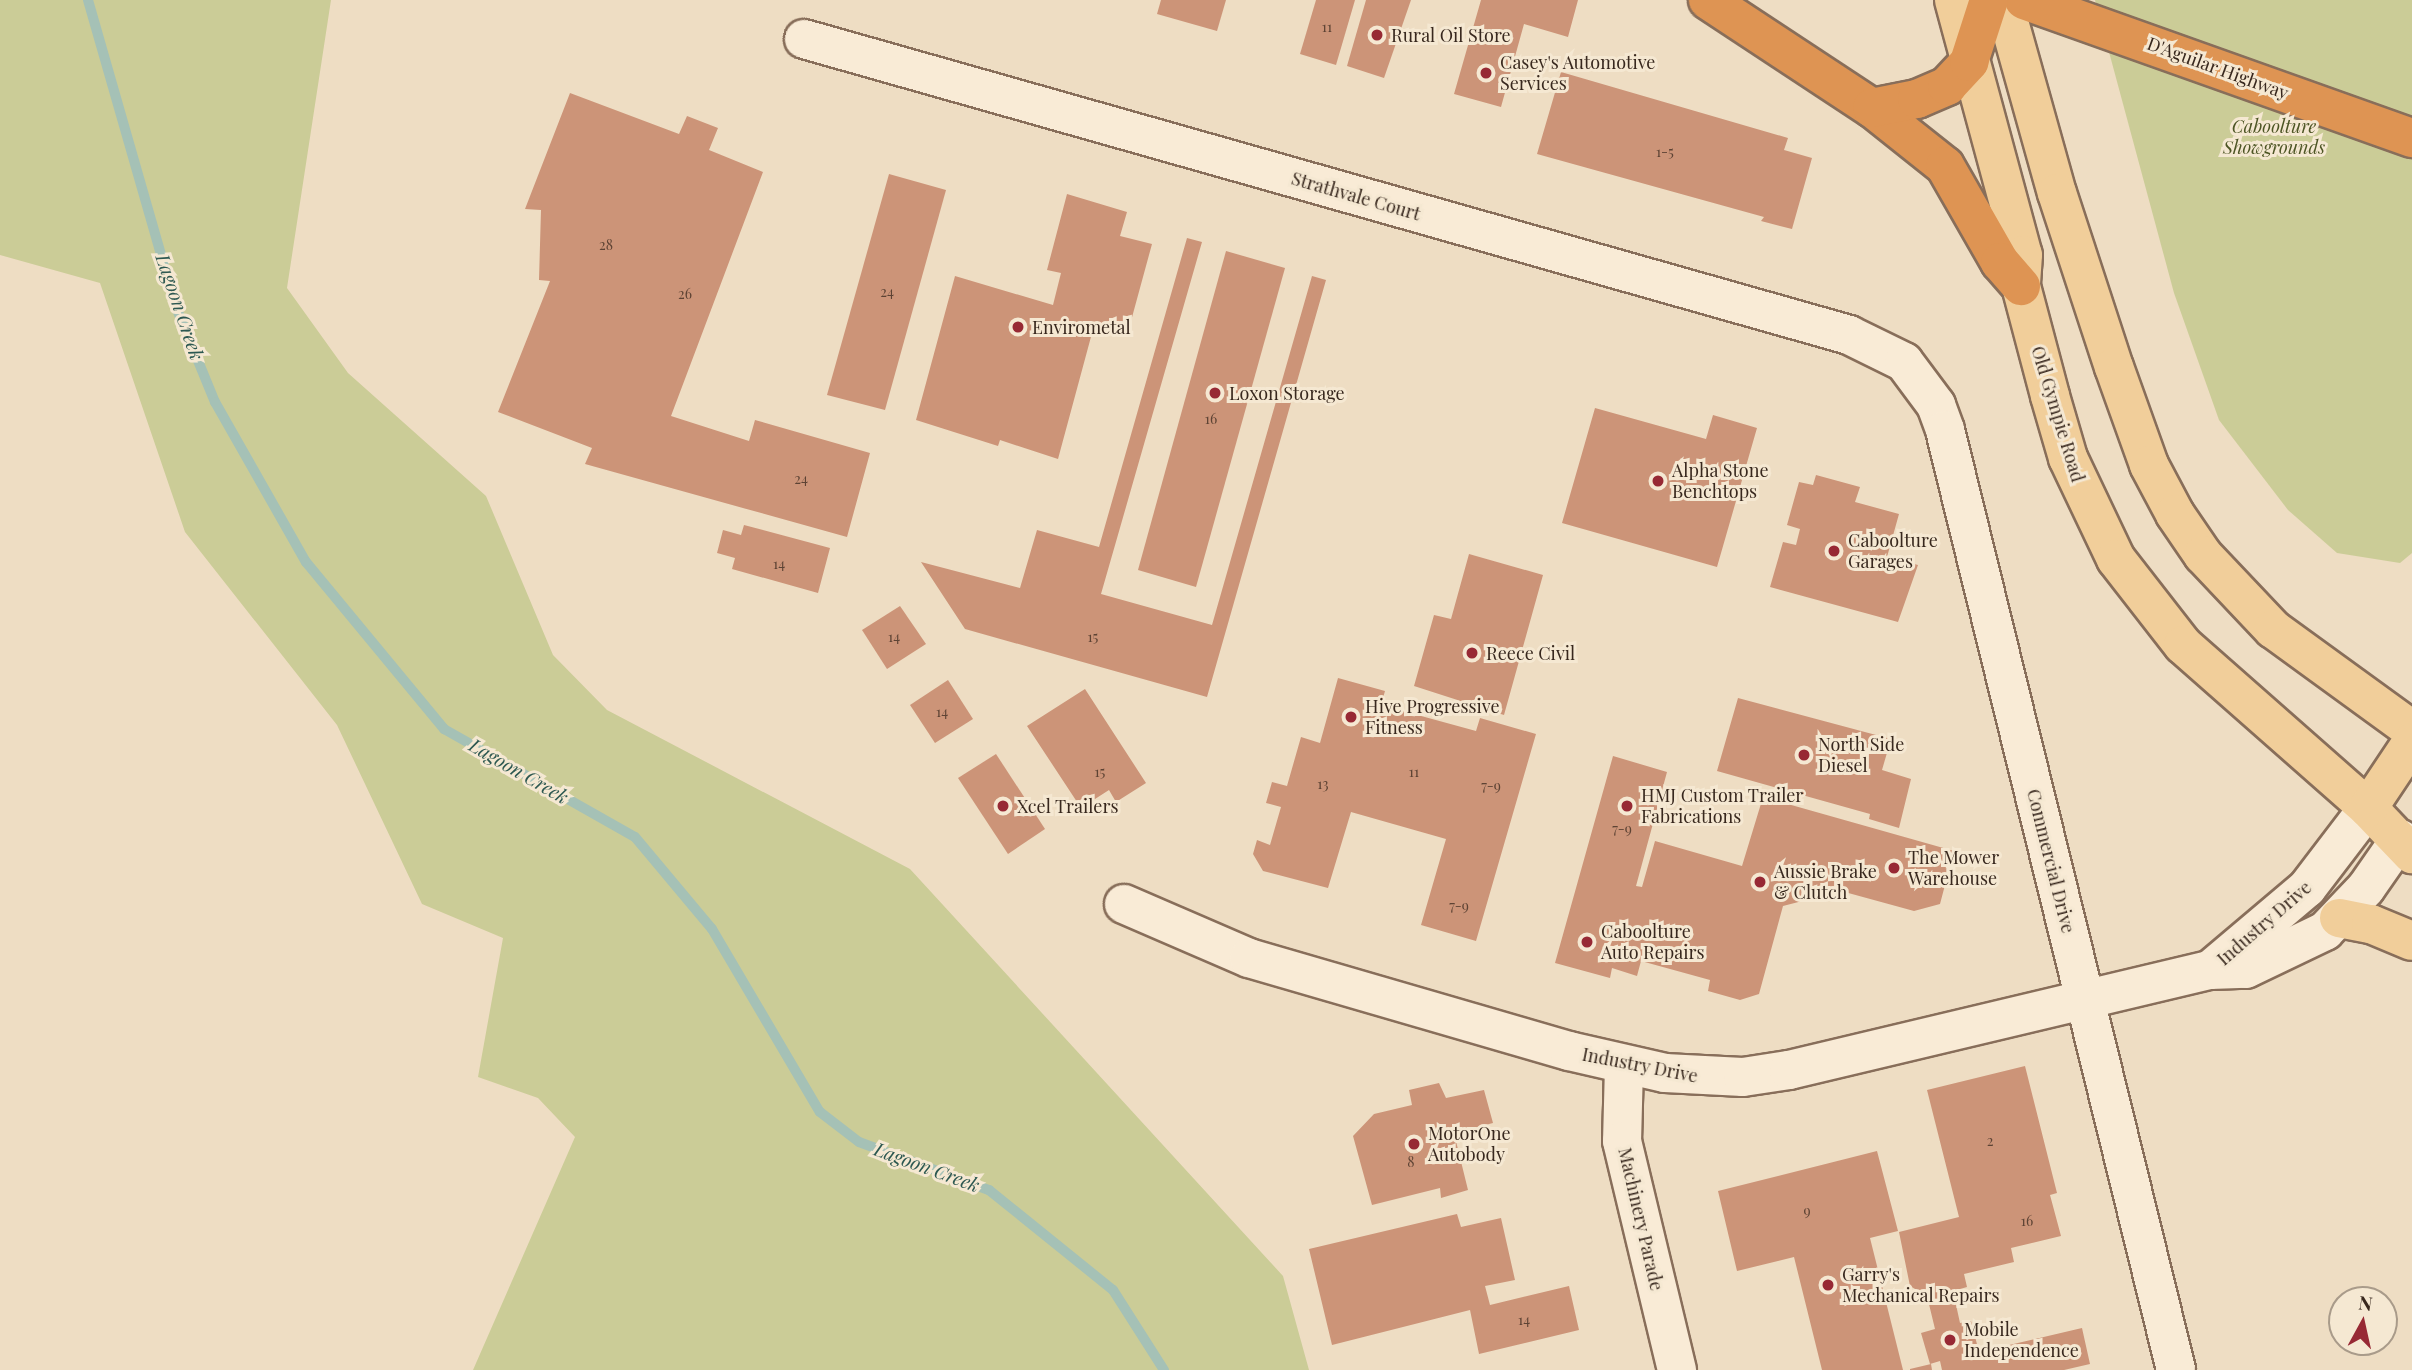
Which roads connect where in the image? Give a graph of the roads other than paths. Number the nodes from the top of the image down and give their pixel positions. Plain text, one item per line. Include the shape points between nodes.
1 (1708, 0) edge
2 (1954, 0) edge
3 (1989, 0) edge
4 (2003, 0) edge
5 (2024, 0) edge
6 (804, 38) dead end
7 (1969, 62) junction
8 (1872, 108) junction
9 (2412, 138) edge
10 (2021, 286) junction
11 (1904, 362) joint
12 (2412, 730) edge
13 (2412, 742) edge
14 (2368, 807) junction
15 (2408, 838) edge
16 (1124, 904) dead end
17 (2339, 918) junction
18 (2412, 941) edge
19 (2210, 970) junction
20 (2086, 999) junction
21 (1623, 1066) junction
22 (1677, 1370) edge
23 (2176, 1370) edge

1 - 8 highway
2 - 7 main road, Old Gympie Road
3 - 7 highway
4 - 12 main road via 2057,193 2114,367 2149,465 2175,514 2203,555 2273,629
5 - 9 highway, D'Aguilar Highway
6 - 11 street, Strathvale Court via 1849,335
7 - 8 highway via 1947,86 1917,99
7 - 10 main road, Old Gympie Road via 2023,255
8 - 10 highway via 1945,166 2000,262
10 - 14 main road, Old Gympie Road via 2068,458 2116,559 2183,645
11 - 20 street, Commercial Drive via 1936,405 1945,430
13 - 14 main road
14 - 15 main road, Old Gympie Road
14 - 19 street, Industry Drive via 2307,888
15 - 17 street, Industry Drive
16 - 21 street, Industry Drive via 1249,958
17 - 18 main road via 2371,923
17 - 19 street, Industry Drive via 2277,958 2246,969
19 - 20 street, Industry Drive
20 - 21 street, Industry Drive via 1744,1077 1705,1078
20 - 23 street, Commercial Drive
21 - 22 street, Machinery Parade via 1622,1141

